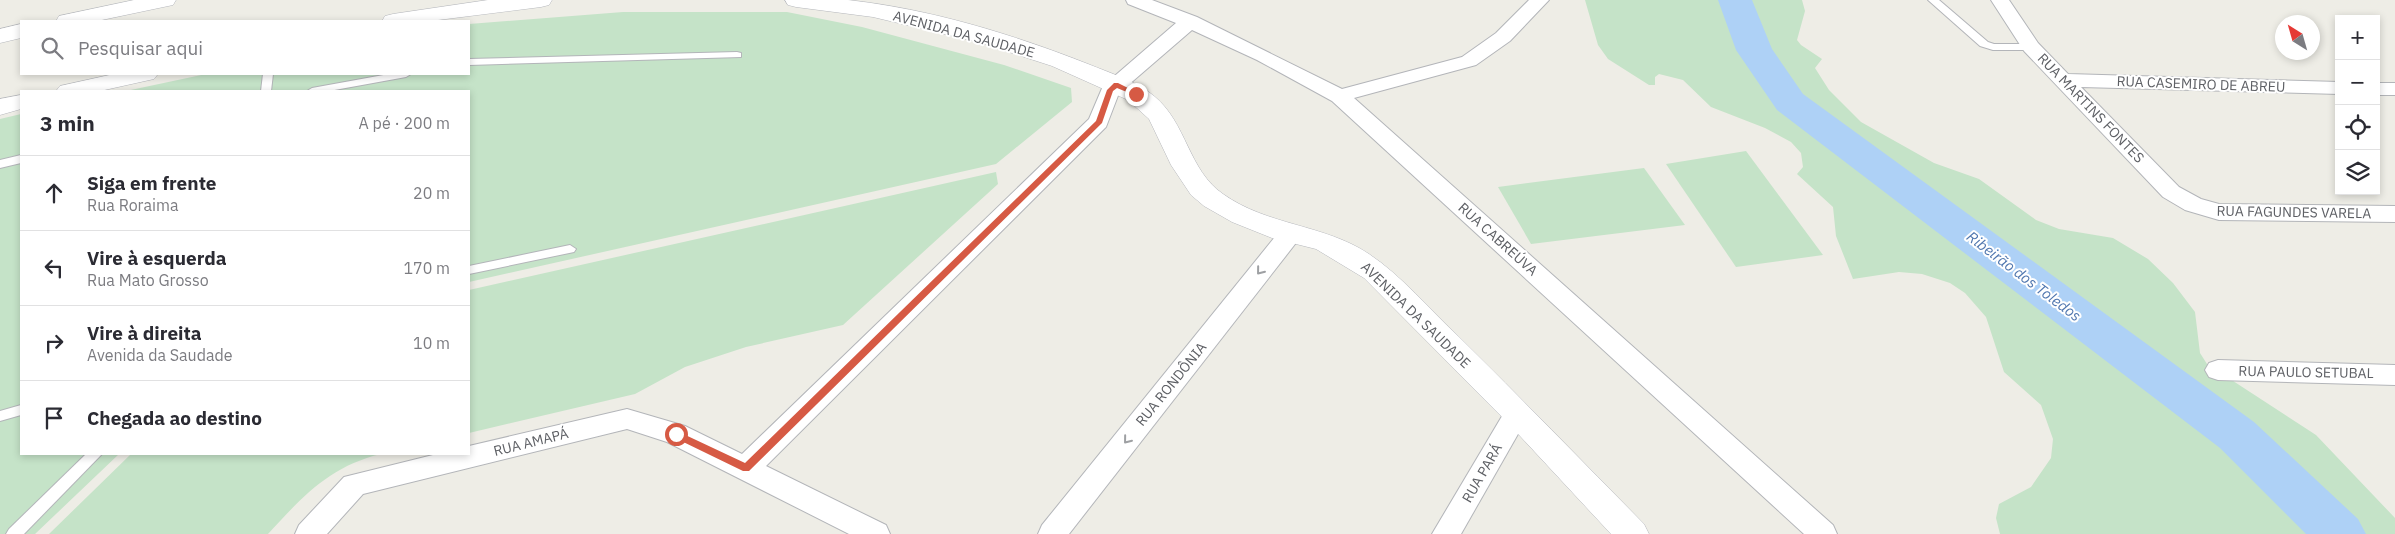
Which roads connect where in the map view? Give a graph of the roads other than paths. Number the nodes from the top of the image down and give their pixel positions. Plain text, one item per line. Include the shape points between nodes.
1 (165, 0) edge
2 (541, 0) edge
3 (796, 0) edge
4 (1135, 0) edge
5 (1540, 0) edge
6 (1933, 0) edge
7 (2000, 0) edge
8 (72, 20) edge
9 (399, 20) edge
10 (1190, 21) junction
11 (20, 31) edge
12 (0, 36) edge
13 (2031, 47) junction
14 (738, 55) dead end
15 (470, 62) edge
16 (141, 75) edge
17 (268, 75) edge
18 (400, 75) edge
19 (2064, 80) junction
20 (1116, 85) junction
21 (2335, 88) edge
22 (2380, 89) edge
23 (2395, 89) edge
24 (73, 90) edge
25 (266, 90) edge
26 (318, 90) edge
27 (1339, 96) junction
28 (20, 102) edge
29 (0, 106) edge
30 (20, 159) edge
31 (0, 164) edge
32 (2193, 205) joint
33 (2395, 214) edge
34 (1291, 233) junction
35 (570, 249) dead end
36 (470, 270) edge
37 (2218, 370) dead end
38 (2395, 374) edge
39 (20, 410) edge
40 (1517, 413) junction
41 (0, 416) edge
42 (94, 455) edge
43 (746, 468) junction
44 (14, 534) edge
45 (309, 534) edge
46 (876, 534) edge
47 (1052, 534) edge
48 (1446, 534) edge
49 (1632, 534) edge
50 (1823, 534) edge

1 - 8 street
2 - 9 street
3 - 20 street, AVENIDA DA SAUDADE via 856,6 940,25 1009,44
4 - 10 street, RUA CABREÚVA
5 - 27 street via 1503,37 1469,61
6 - 13 lane via 1984,44 1993,48
7 - 13 street, RUA MARTINS FONTES
10 - 20 street
10 - 27 street, RUA CABREÚVA via 1288,67
11 - 12 street
13 - 19 street, RUA MARTINS FONTES
14 - 15 lane
16 - 24 street
17 - 25 lane
18 - 26 lane
19 - 21 street, RUA CASEMIRO DE ABREU
19 - 32 street, RUA MARTINS FONTES via 2171,192
20 - 34 street, AVENIDA DA SAUDADE via 1136,94 1162,119 1188,175 1211,199 1236,214
20 - 43 street via 1110,90 1099,122
22 - 23 street
27 - 50 street, RUA CABREÚVA
28 - 29 street
30 - 31 lane
32 - 33 street, RUA FAGUNDES VARELA via 2219,212
34 - 40 street, AVENIDA DA SAUDADE via 1324,241 1374,271
34 -> 47 street, RUA RONDÔNIA
35 - 36 lane
37 - 38 street, RUA PAULO SETUBAL
39 - 41 lane
40 - 48 street, RUA PARÁ
40 - 49 street, AVENIDA DA SAUDADE
42 - 44 lane
43 - 45 street, RUA AMAPÁ via 676,434 627,419 354,485
43 - 46 street

